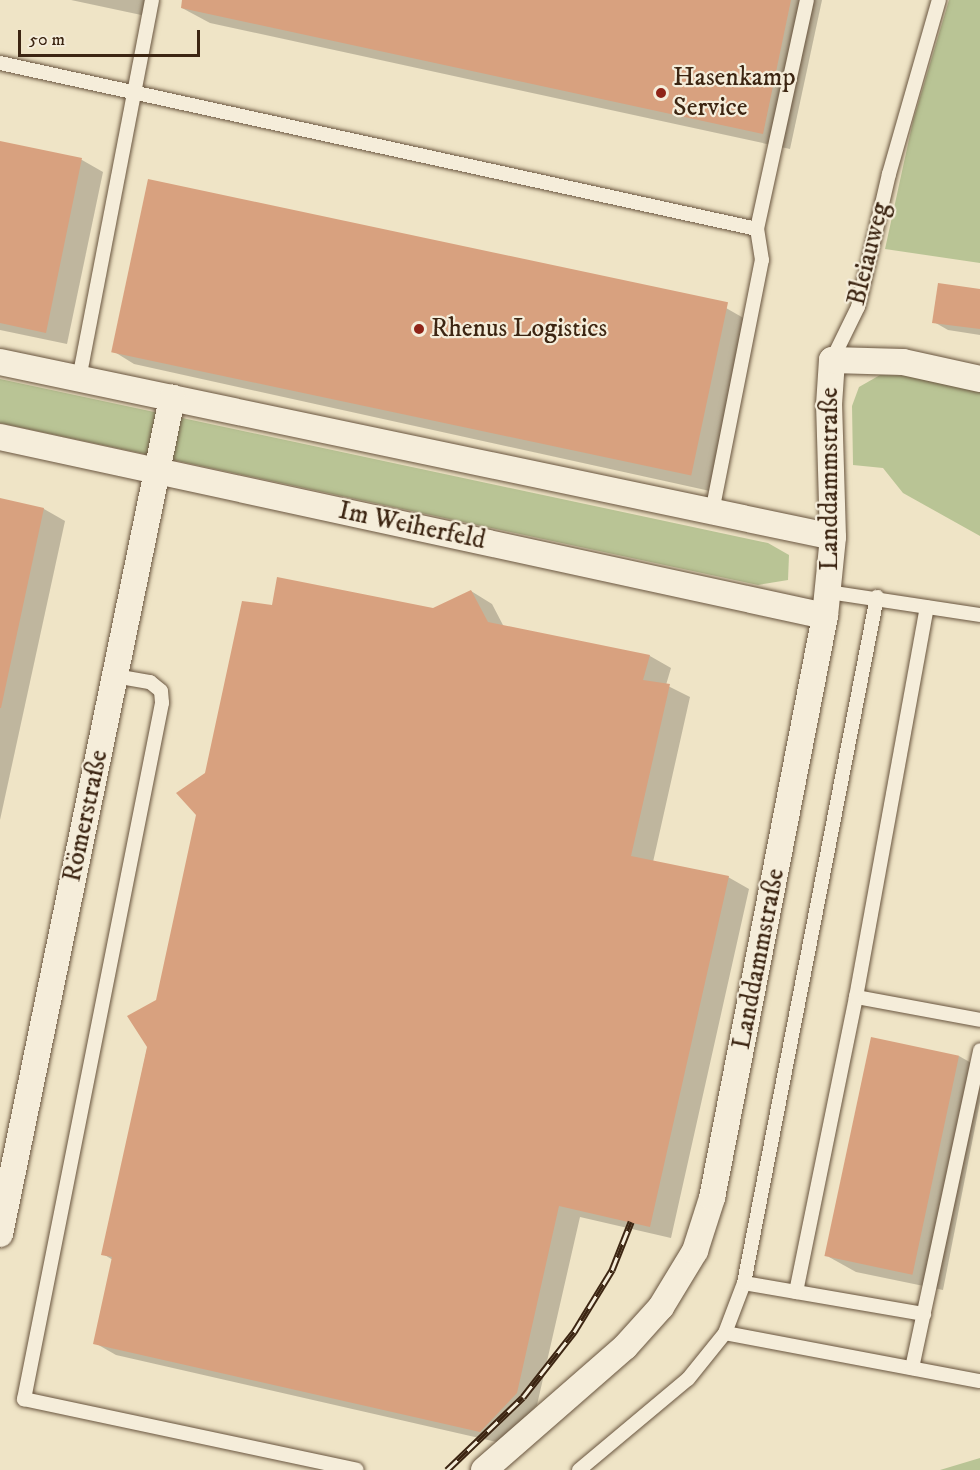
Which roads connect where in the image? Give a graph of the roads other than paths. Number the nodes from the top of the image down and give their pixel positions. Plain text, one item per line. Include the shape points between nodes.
1 (152, 0) edge
2 (807, 0) edge
3 (939, 0) edge
4 (0, 63) edge
5 (135, 92) junction
6 (757, 229) junction
7 (832, 360) junction
8 (0, 362) edge
9 (79, 379) junction
10 (980, 379) edge
11 (172, 398) junction
12 (0, 437) edge
13 (157, 471) junction
14 (712, 512) junction
15 (833, 537) junction
16 (878, 597) junction
17 (826, 604) junction
18 (927, 607) junction
19 (980, 615) edge
20 (115, 676) junction
21 (856, 997) junction
22 (980, 1020) edge
23 (980, 1050) edge
24 (0, 1234) edge
25 (744, 1283) junction
26 (796, 1292) junction
27 (924, 1314) junction
28 (725, 1333) junction
29 (912, 1368) junction
30 (980, 1381) edge
31 (586, 1468) edge
32 (357, 1470) edge
33 (484, 1470) edge

1 - 5 lane
2 - 6 lane
3 - 7 lane, Bleiauweg via 889,174 858,307
4 - 5 lane
5 - 6 lane
5 - 9 lane
6 - 14 lane via 762,260
7 - 10 street via 903,362
7 - 15 street, Landdammstraße via 829,405
8 - 9 street
9 - 11 street
11 - 13 street, Römerstraße
11 - 14 street
12 - 13 street, Im Weiherfeld
13 - 17 street, Im Weiherfeld
13 - 20 street, Römerstraße
14 - 15 street
15 - 17 street, Landdammstraße
16 - 17 lane
16 - 18 lane
16 - 25 lane
17 - 33 street, Landdammstraße via 715,1186 695,1251 660,1307 625,1347
18 - 19 lane
18 - 21 lane
20 - 24 street, Römerstraße
20 - 32 lane via 150,682 161,691 162,703 24,1399
21 - 22 lane
21 - 26 lane
23 - 27 lane
25 - 26 lane
25 - 28 lane
26 - 27 lane
27 - 29 lane
28 - 29 lane
28 - 31 lane via 688,1379
29 - 30 lane

